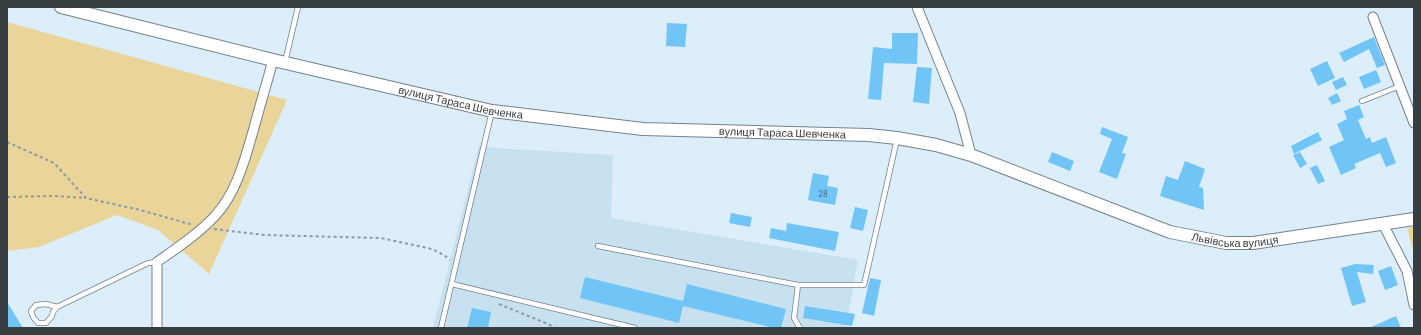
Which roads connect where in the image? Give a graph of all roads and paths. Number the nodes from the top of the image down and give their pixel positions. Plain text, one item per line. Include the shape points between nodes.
1 (61, 7) edge
2 (298, 7) edge
3 (917, 7) edge
4 (1373, 17) dead end
5 (279, 61) junction
6 (1400, 86) junction
7 (1362, 101) dead end
8 (492, 111) junction
9 (1414, 123) edge
10 (897, 138) junction
11 (7, 142) edge
12 (971, 155) junction
13 (7, 197) edge
14 (86, 198) junction
15 (1414, 219) edge
16 (1383, 224) junction
17 (203, 228) junction
18 (598, 246) dead end
19 (157, 262) junction
20 (455, 271) junction
21 (452, 284) junction
22 (798, 285) junction
23 (498, 303) dead end
24 (1414, 305) edge
25 (57, 307) junction
26 (157, 328) edge
27 (441, 328) edge
28 (556, 328) edge
29 (635, 328) edge
30 (800, 328) edge

1 - 5 street, вулиця Тараса Шевченка via 98,14
2 - 5 lane
3 - 12 street via 960,113
4 - 6 street
5 - 8 street, вулиця Тараса Шевченка
5 - 17 street via 238,180 229,197
6 - 7 lane
6 - 9 street
8 - 10 street, вулиця Тараса Шевченка via 643,129 869,135
8 - 20 lane
10 - 12 street, вулиця Тараса Шевченка
10 - 22 lane via 864,284
11 - 14 path via 54,162
12 - 16 street, Львівська вулиця via 1170,232 1226,244 1253,243
13 - 14 path
14 - 17 path
15 - 16 street, Львівська вулиця
16 - 24 street via 1407,271
17 - 19 street
17 - 20 path via 264,235 380,238 444,255 451,261
18 - 22 lane
19 - 25 lane via 148,263
19 - 26 street
20 - 21 lane
21 - 27 lane
21 - 29 lane
22 - 30 lane via 794,318
23 - 28 path
25 - 25 lane via 36,305 31,311 33,318 38,323 46,323

